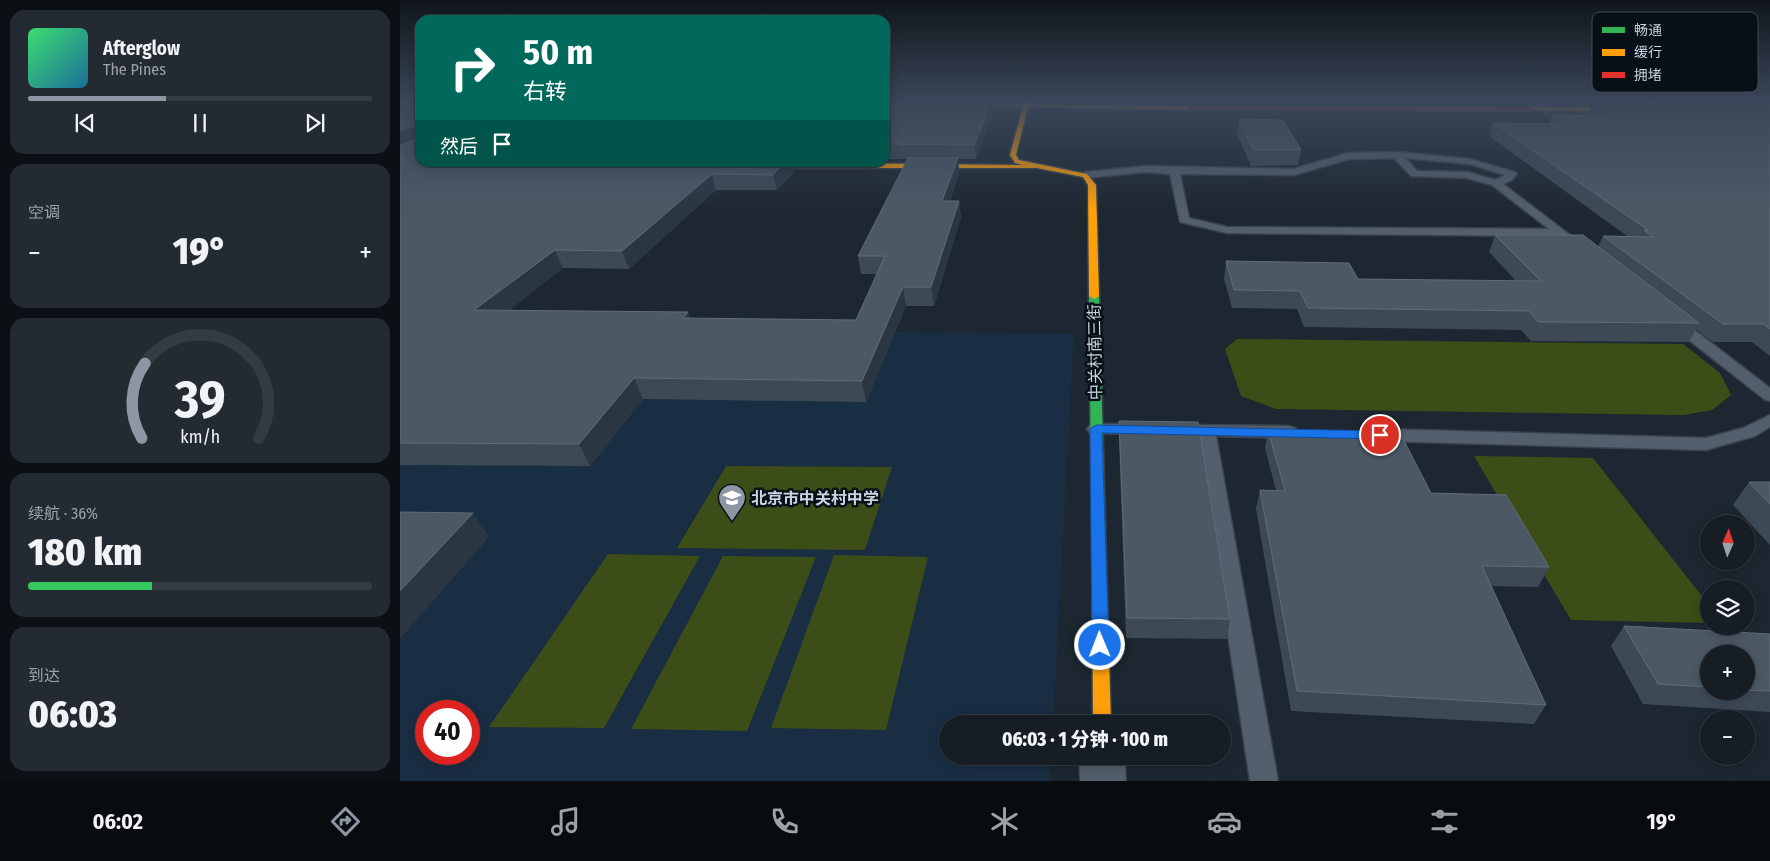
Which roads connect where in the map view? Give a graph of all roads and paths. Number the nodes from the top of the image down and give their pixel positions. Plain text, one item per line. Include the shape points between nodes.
1 (1017, 138) edge
2 (1397, 155) junction
3 (890, 166) edge
4 (1039, 167) junction
5 (1174, 171) junction
6 (1085, 175) junction
7 (1496, 183) junction
8 (1561, 233) junction
9 (1592, 257) edge
10 (1662, 311) edge
11 (1770, 396) edge
12 (1770, 420) edge
13 (1096, 429) junction
14 (1206, 430) junction
15 (1304, 432) edge
16 (1363, 434) edge
17 (1102, 715) edge
18 (1102, 765) edge
19 (1103, 781) edge
20 (1264, 781) edge

1 - 4 street via 1013,154 1017,162
2 - 5 lane via 1348,156 1294,172
2 - 7 lane via 1414,174 1468,175
2 - 7 lane via 1468,161 1498,167 1512,174
3 - 4 street
4 - 6 street
5 - 6 lane via 1146,169
5 - 8 lane via 1184,220 1227,230
6 - 13 street, 中关村南三街 via 1092,185
7 - 8 lane
8 - 9 lane
10 - 11 lane
12 - 16 lane via 1748,432 1706,444
13 - 14 lane
13 - 17 street, 中关村南三街
14 - 15 lane
14 - 20 lane
18 - 19 street

